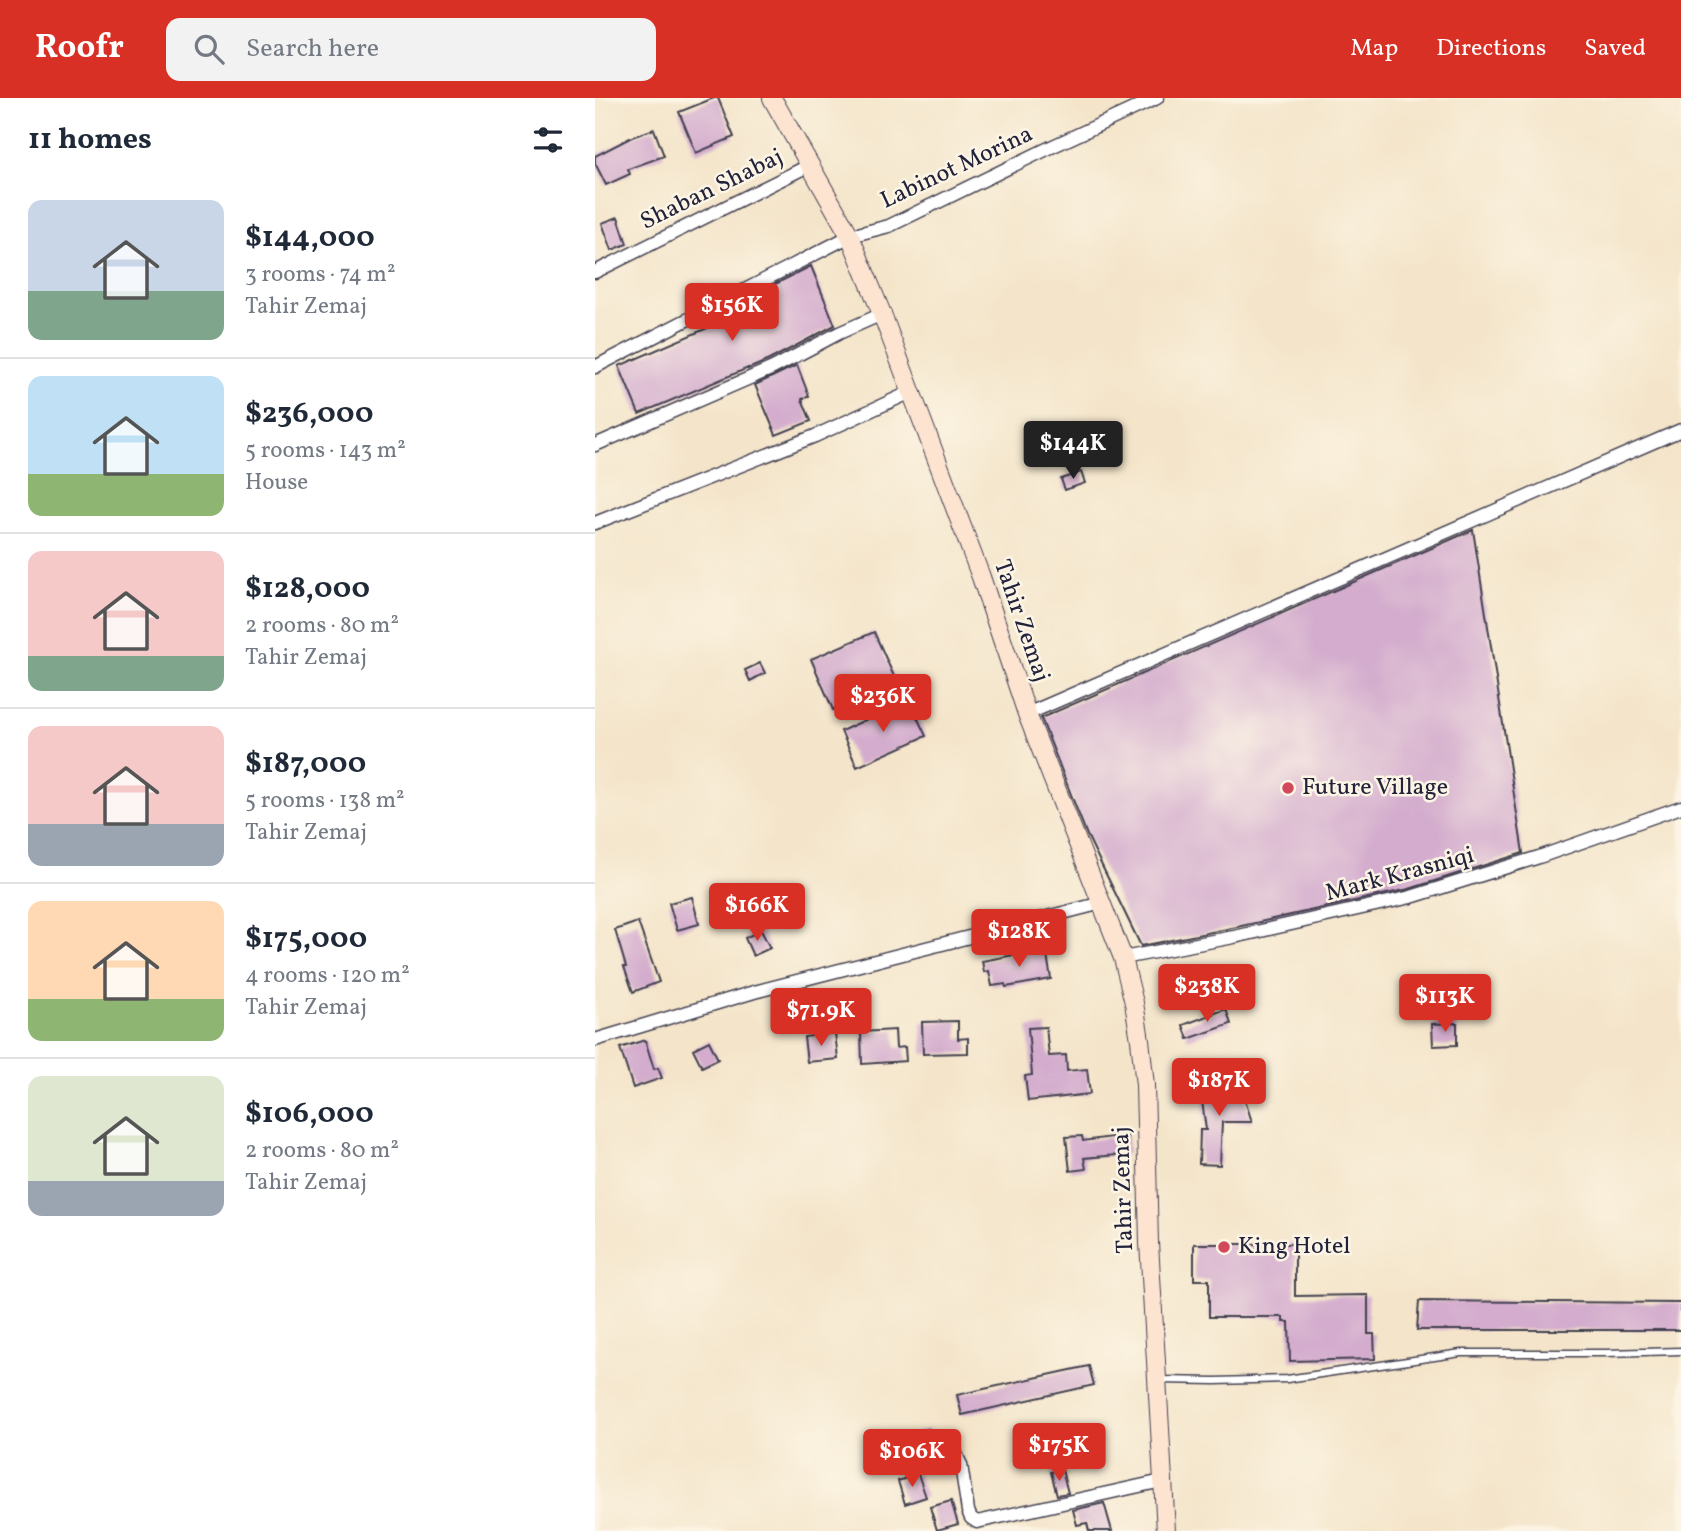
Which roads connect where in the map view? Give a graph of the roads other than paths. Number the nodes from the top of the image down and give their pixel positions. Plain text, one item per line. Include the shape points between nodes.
1 (772, 98) edge
2 (1157, 98) edge
3 (810, 165) junction
4 (850, 236) junction
5 (595, 272) edge
6 (882, 314) junction
7 (595, 367) edge
8 (911, 392) junction
9 (1681, 430) edge
10 (595, 445) edge
11 (595, 523) edge
12 (1027, 715) junction
13 (1681, 807) edge
14 (1102, 903) junction
15 (1122, 958) junction
16 (595, 1040) edge
17 (1681, 1350) edge
18 (1156, 1380) junction
19 (955, 1452) dead end
20 (1162, 1481) junction
21 (1165, 1531) edge

1 - 3 main road, Tahir Zemaj
2 - 4 street, Labinot Morina via 889,226
3 - 4 main road, Tahir Zemaj
3 - 5 street, Shaban Shabaj
4 - 6 main road, Tahir Zemaj
4 - 7 street, Labinot Morina
6 - 8 main road, Tahir Zemaj
6 - 10 street via 773,368
8 - 11 street via 815,436
8 - 12 main road, Tahir Zemaj
9 - 12 street
12 - 14 main road, Tahir Zemaj
13 - 15 street, Mark Krasniqi via 1411,897
14 - 15 main road, Tahir Zemaj
14 - 16 street via 754,992
15 - 18 main road, Tahir Zemaj via 1134,1003 1145,1085
17 - 18 lane via 1461,1353 1287,1379
18 - 20 main road, Tahir Zemaj
19 - 20 street via 968,1511 981,1522
20 - 21 main road, Tahir Zemaj

